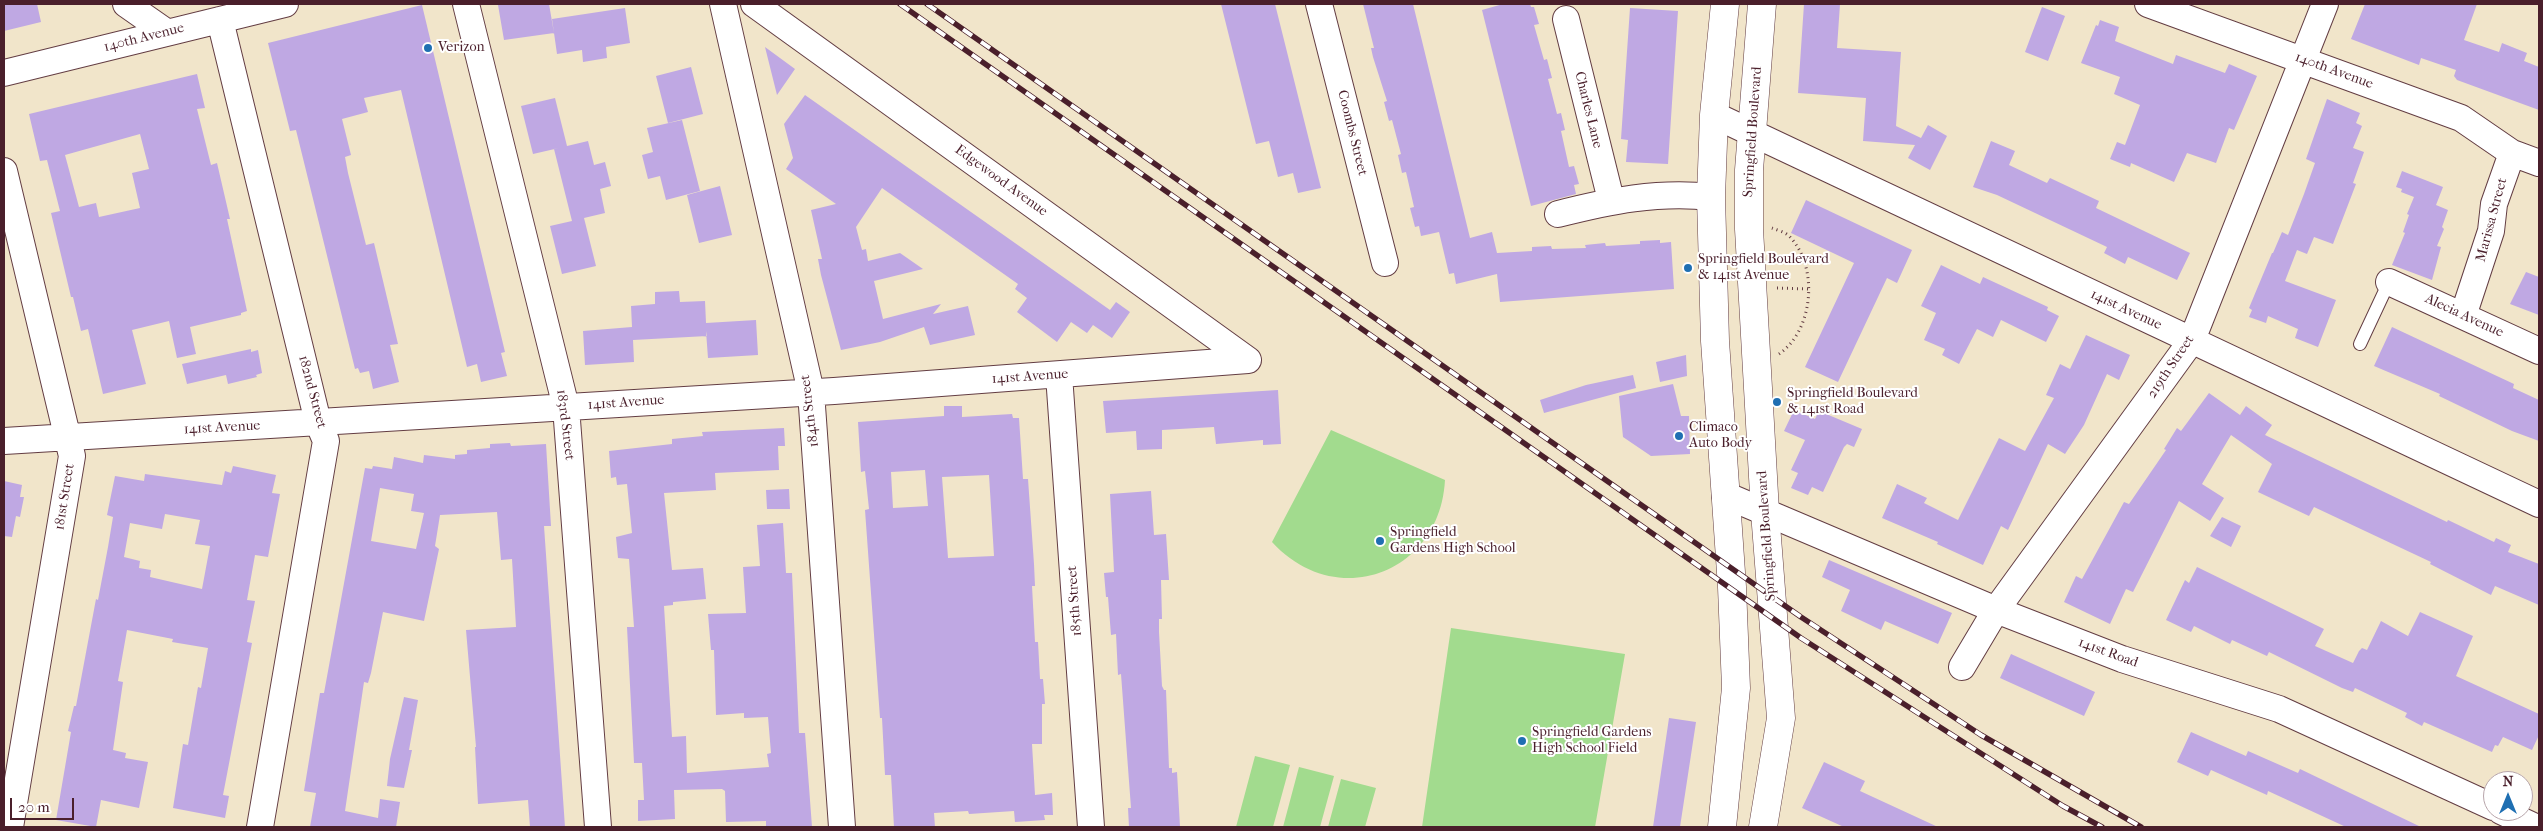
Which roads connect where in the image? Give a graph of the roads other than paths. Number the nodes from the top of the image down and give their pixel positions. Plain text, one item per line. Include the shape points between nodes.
1 (126, 4) edge
2 (285, 4) edge
3 (466, 4) edge
4 (723, 4) edge
5 (754, 4) edge
6 (1319, 4) edge
7 (1725, 4) edge
8 (1762, 4) edge
9 (2148, 4) edge
10 (2325, 4) edge
11 (1566, 19) dead end
12 (220, 20) junction
13 (166, 32) junction
14 (2303, 59) junction
15 (4, 73) edge
16 (1714, 115) junction
17 (1753, 134) junction
18 (2512, 153) junction
19 (2539, 163) edge
20 (4, 171) edge
21 (1711, 197) junction
22 (1611, 200) junction
23 (1558, 214) dead end
24 (1385, 263) dead end
25 (2389, 282) joint
26 (2463, 316) junction
27 (2192, 340) junction
28 (2360, 344) dead end
29 (2539, 351) edge
30 (1248, 360) joint
31 (1060, 375) junction
32 (811, 392) junction
33 (566, 407) junction
34 (318, 422) junction
35 (68, 438) junction
36 (4, 441) edge
37 (1725, 495) junction
38 (2539, 504) edge
39 (1765, 512) junction
40 (1996, 610) junction
41 (1962, 667) dead end
42 (2483, 802) edge
43 (2522, 821) edge
44 (10, 827) edge
45 (260, 827) edge
46 (598, 827) edge
47 (842, 827) edge
48 (1091, 827) edge
49 (1722, 827) edge
50 (1763, 827) edge
51 (2535, 827) edge

1 - 13 street
2 - 12 street, 140th Avenue
3 - 33 street, 183rd Street
4 - 32 street, 184th Street
5 - 30 street, Edgewood Avenue
6 - 24 street, Coombs Street
7 - 16 main road
8 - 17 main road, Springfield Boulevard
9 - 14 street, 140th Avenue
10 - 14 street, 219th Street
11 - 22 street, Charles Lane
12 - 13 street, 140th Avenue
12 - 34 street, 182nd Street
13 - 15 street, 140th Avenue
14 - 18 street, 140th Avenue via 2462,118
14 - 27 street, 219th Street
16 - 17 street, 141st Avenue
16 - 21 main road
17 - 27 street, 141st Avenue
17 - 39 main road, Springfield Boulevard via 1748,170 1749,228
18 - 19 street, 140th Avenue
18 - 26 street, Marissa Street via 2494,204 2492,231
20 - 35 street, 181st Street
21 - 22 street via 1680,193
21 - 37 main road via 1715,341
22 - 23 street
25 - 26 street, Alecia Avenue
25 - 28 lane
26 - 29 street, Alecia Avenue
27 - 38 street, 141st Avenue
27 - 40 street, 219th Street
30 - 31 street, 141st Avenue
31 - 32 street, 141st Avenue
31 - 48 street, 185th Street
32 - 33 street, 141st Avenue
32 - 47 street, 184th Street
33 - 34 street, 141st Avenue
33 - 46 street, 183rd Street
34 - 35 street, 141st Avenue
34 - 45 street, 182nd Street via 326,441
35 - 36 street, 141st Avenue
35 - 44 street, 181st Street via 72,456
37 - 39 street, 141st Road
37 - 49 main road via 1736,688
39 - 40 street, 141st Road
39 - 50 main road, Springfield Boulevard via 1781,718
40 - 41 street, 219th Street
40 - 42 street, 141st Road via 2122,659 2279,709
43 - 51 street

